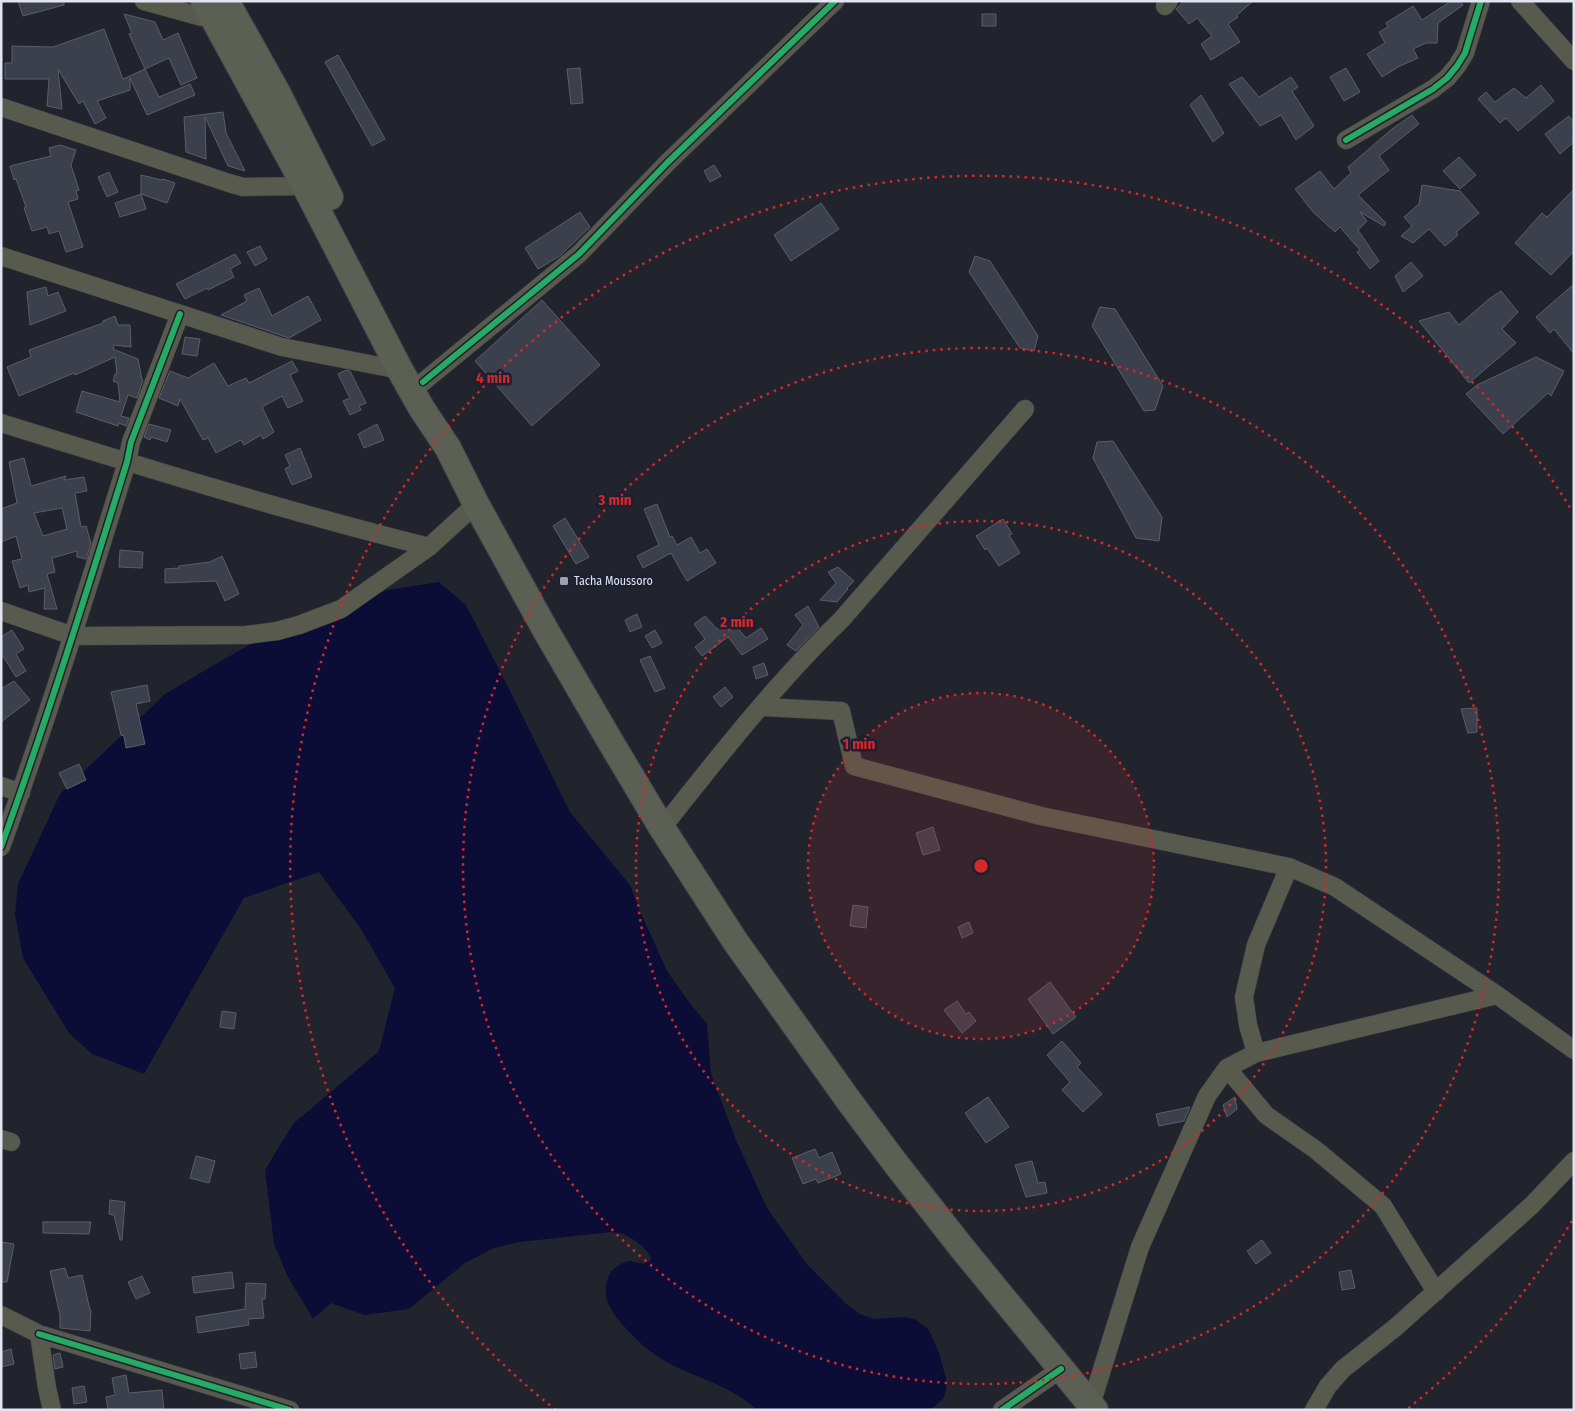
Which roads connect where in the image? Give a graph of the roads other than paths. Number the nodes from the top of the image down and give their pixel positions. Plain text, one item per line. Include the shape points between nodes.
1 (144, 1) edge
2 (226, 1) edge
3 (247, 1) edge
4 (835, 1) edge
5 (1481, 1) edge
6 (1520, 1) edge
7 (204, 12) edge
8 (1574, 61) edge
9 (277, 92) junction
10 (1, 107) edge
11 (1346, 140) dead end
12 (305, 186) junction
13 (1, 256) edge
14 (180, 314) junction
15 (400, 370) junction
16 (423, 382) junction
17 (1025, 409) dead end
18 (1, 423) edge
19 (448, 448) junction
20 (127, 462) junction
21 (476, 504) junction
22 (429, 547) junction
23 (1, 611) edge
24 (73, 636) junction
25 (761, 707) junction
26 (1, 786) edge
27 (21, 793) junction
28 (662, 828) junction
29 (1, 847) edge
30 (1289, 867) junction
31 (1497, 995) junction
32 (1574, 1050) edge
33 (1256, 1053) junction
34 (1227, 1068) junction
35 (1574, 1160) edge
36 (1436, 1292) junction
37 (1, 1315) edge
38 (39, 1334) junction
39 (1061, 1369) junction
40 (1093, 1408) edge
41 (52, 1410) edge
42 (290, 1410) edge
43 (1002, 1410) edge
44 (1314, 1410) edge

1 - 7 street
2 - 9 highway
3 - 9 highway via 265,47
4 - 16 street via 668,163 580,254
5 - 11 street via 1465,53 1447,78 1433,90
6 - 8 street
7 - 12 highway
9 - 16 highway
10 - 12 street via 243,187
12 - 15 highway
13 - 14 street
14 - 15 street via 282,347
14 - 20 street via 131,442
15 - 19 highway
16 - 19 highway
17 - 25 street
18 - 20 street
19 - 21 highway
20 - 22 street
20 - 24 street
21 - 22 street
21 - 28 highway via 551,640
22 - 24 street via 342,609 276,631 246,635
23 - 24 street
24 - 27 street
25 - 28 street
25 - 30 street via 841,710 854,766 1041,816
26 - 27 street
27 - 29 street
28 - 39 highway via 735,941 854,1109
30 - 31 street via 1335,887
30 - 33 street via 1256,944 1244,996
31 - 32 street
31 - 33 street
33 - 34 street
34 - 36 street via 1266,1115 1316,1150 1383,1206
34 - 40 street via 1207,1096 1140,1247
35 - 36 street via 1532,1205
36 - 44 street via 1343,1369
37 - 38 street
38 - 41 street
38 - 42 street
39 - 40 highway
39 - 43 street

